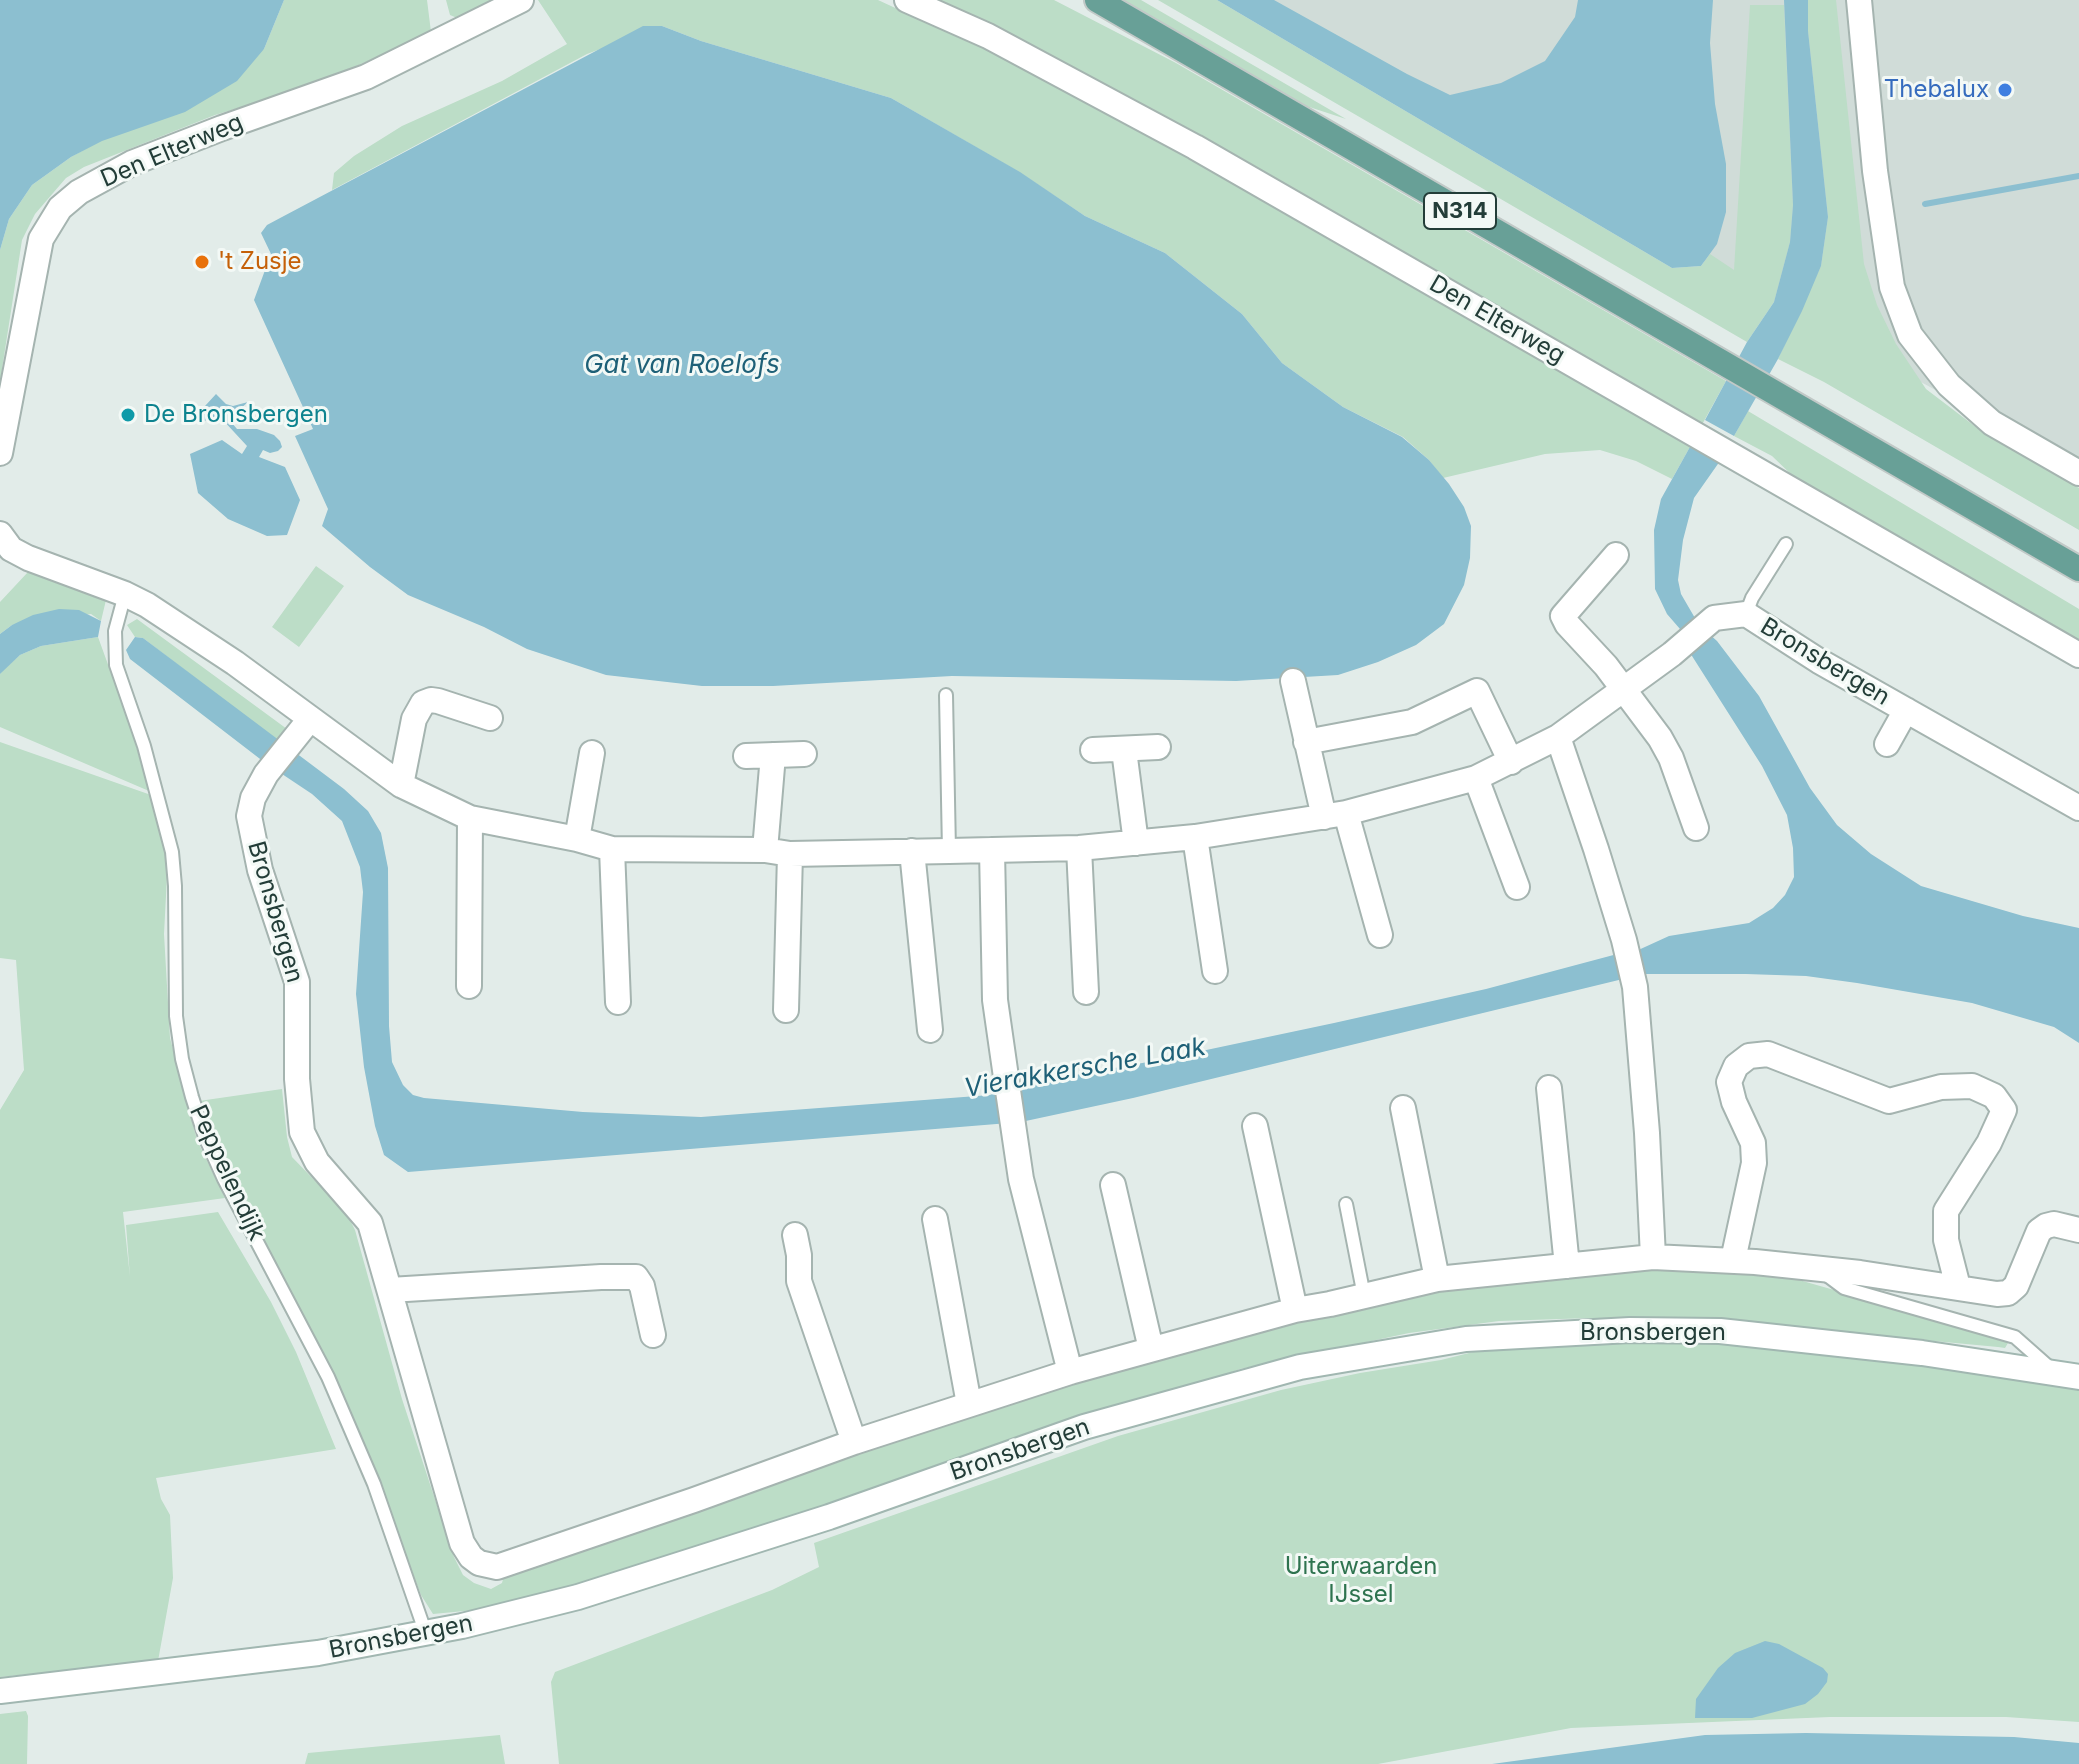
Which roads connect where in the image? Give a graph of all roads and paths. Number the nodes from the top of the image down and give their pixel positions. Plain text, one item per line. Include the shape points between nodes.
1 (521, 0) edge
2 (907, 0) edge
3 (1075, 0) edge
4 (1097, 0) edge
5 (1859, 0) edge
6 (1203, 63) junction
7 (0, 453) edge
8 (2079, 473) edge
9 (0, 534) edge
10 (1786, 544) dead end
11 (1616, 555) dead end
12 (2079, 569) edge
13 (125, 594) junction
14 (1746, 614) junction
15 (2079, 655) edge
16 (1293, 681) dead end
17 (1625, 690) junction
18 (946, 695) dead end
19 (1906, 710) junction
20 (490, 718) dead end
21 (310, 719) junction
22 (1558, 737) junction
23 (1306, 742) junction
24 (1887, 744) dead end
25 (1158, 747) dead end
26 (1093, 750) dead end
27 (1124, 750) junction
28 (592, 753) dead end
29 (804, 754) dead end
30 (773, 755) junction
31 (746, 756) dead end
32 (1511, 762) junction
33 (1476, 778) junction
34 (401, 785) junction
35 (2079, 808) edge
36 (1335, 815) junction
37 (470, 818) junction
38 (1696, 828) dead end
39 (1195, 837) junction
40 (577, 839) junction
41 (1136, 843) junction
42 (1079, 848) junction
43 (612, 849) junction
44 (765, 850) junction
45 (992, 850) junction
46 (912, 851) junction
47 (949, 851) junction
48 (790, 854) junction
49 (1517, 887) dead end
50 (1380, 935) dead end
51 (1215, 971) dead end
52 (469, 986) dead end
53 (1086, 992) dead end
54 (618, 1002) dead end
55 (786, 1010) dead end
56 (930, 1030) dead end
57 (1549, 1088) dead end
58 (1403, 1108) dead end
59 (1255, 1126) dead end
60 (1113, 1185) dead end
61 (1346, 1204) dead end
62 (935, 1219) dead end
63 (2079, 1230) edge
64 (795, 1235) dead end
65 (1653, 1257) junction
66 (1733, 1260) junction
67 (1567, 1266) junction
68 (1819, 1270) junction
69 (1437, 1279) junction
70 (1958, 1287) junction
71 (390, 1290) junction
72 (1364, 1296) junction
73 (1295, 1310) junction
74 (653, 1335) dead end
75 (1151, 1349) junction
76 (1070, 1372) junction
77 (2067, 1375) edge
78 (969, 1404) junction
79 (854, 1442) junction
80 (426, 1634) junction
81 (0, 1691) edge

1 - 7 street, Den Elterweg via 366,77 132,163 60,208 41,239
2 - 15 street, Den Elterweg via 988,36 1195,147
3 - 6 main road, N314
4 - 6 main road, N314
5 - 8 street via 1892,287 1910,335 1949,385 1992,423
6 - 12 main road, N314
9 - 13 street via 11,549 28,558
10 - 14 lane
11 - 17 street via 1563,616
13 - 21 street, Bronsbergen via 235,663
13 - 80 lane, Peppelendijk via 115,631 116,665 172,852 176,1016 192,1097 224,1179 328,1377 374,1484
14 - 17 street, Bronsbergen via 1714,618
14 - 19 street, Bronsbergen
16 - 23 street
17 - 22 street, Bronsbergen
17 - 38 street via 1671,758
18 - 47 lane
19 - 24 street, Bronsbergen
19 - 35 street, Bronsbergen
20 - 34 street via 438,701 423,703 414,719
21 - 34 street, Bronsbergen
21 - 71 street, Bronsbergen via 266,774 249,816 260,870 297,982 302,1132 317,1162 370,1223
22 - 32 street, Bronsbergen
22 - 65 street via 1635,987
23 - 32 street via 1412,722 1477,691
23 - 36 street
25 - 27 street
26 - 27 street
27 - 41 street
28 - 40 street
29 - 30 street
30 - 31 street
30 - 44 street
32 - 33 street, Bronsbergen
33 - 36 street, Bronsbergen
33 - 49 street
34 - 37 street, Bronsbergen
36 - 39 street, Bronsbergen
36 - 50 street
37 - 40 street, Bronsbergen
37 - 52 street
39 - 41 street, Bronsbergen
39 - 51 street
40 - 43 street, Bronsbergen
41 - 42 street, Bronsbergen
42 - 45 street, Bronsbergen
42 - 53 street
43 - 44 street, Bronsbergen
43 - 54 street
44 - 48 street, Bronsbergen
45 - 47 street, Bronsbergen
45 - 76 street via 995,1000 1021,1179
46 - 47 street, Bronsbergen
46 - 48 street, Bronsbergen
46 - 56 street
48 - 55 street
57 - 67 street
58 - 69 street
59 - 73 street
60 - 75 street
61 - 72 lane
62 - 78 street
63 - 70 street, Bronsbergen via 2054,1224 2039,1231 2016,1286 2008,1293
64 - 79 street via 799,1281
65 - 66 street, Bronsbergen
65 - 67 street, Bronsbergen
66 - 68 street, Bronsbergen
66 - 70 street via 1754,1163 1753,1143 1729,1082 1736,1066 1749,1056 1768,1054 1889,1101 1941,1087 1972,1086 1994,1096 2004,1110 1946,1211 1946,1240
67 - 69 street, Bronsbergen
68 - 70 street, Bronsbergen
68 - 77 lane, Bronsbergen via 1844,1288 2015,1337
69 - 72 street, Bronsbergen
71 - 74 street via 636,1277
71 - 79 street, Bronsbergen via 462,1543 479,1563 497,1567
72 - 73 street, Bronsbergen
73 - 75 street, Bronsbergen
75 - 76 street, Bronsbergen
76 - 78 street, Bronsbergen
77 - 80 street, Bronsbergen via 1720,1331 1466,1339 1300,1367 1084,1427 829,1517 578,1597
78 - 79 street, Bronsbergen
80 - 81 street, Bronsbergen via 318,1653

